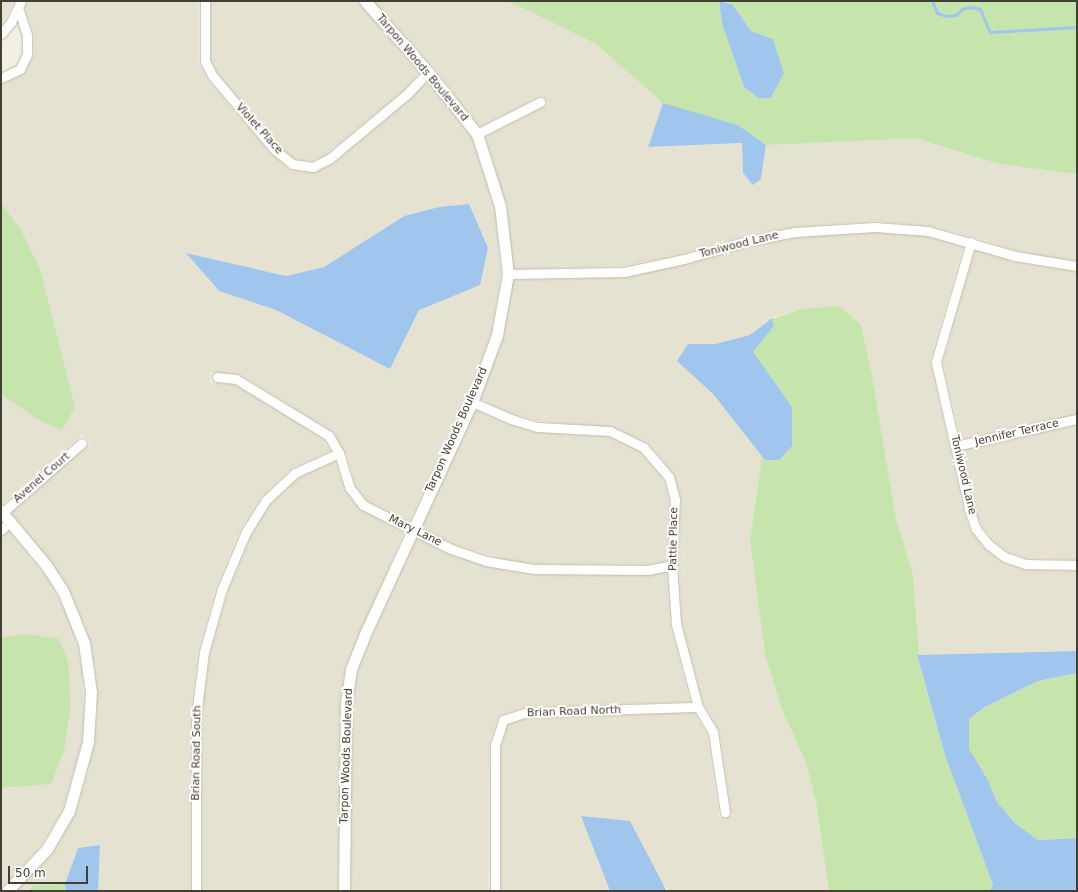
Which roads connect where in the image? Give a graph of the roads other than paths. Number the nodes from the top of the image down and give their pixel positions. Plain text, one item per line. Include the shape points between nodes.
1 (205, 1) edge
2 (365, 1) edge
3 (19, 5) edge
4 (1, 34) edge
5 (428, 72) junction
6 (1, 78) edge
7 (540, 102) dead end
8 (477, 134) junction
9 (971, 242) junction
10 (1077, 266) edge
11 (508, 274) junction
12 (217, 378) dead end
13 (472, 402) junction
14 (1077, 420) edge
15 (82, 443) dead end
16 (956, 446) junction
17 (339, 453) junction
18 (1, 512) edge
19 (10, 522) junction
20 (1, 530) edge
21 (412, 530) junction
22 (672, 565) junction
23 (1077, 566) edge
24 (698, 708) junction
25 (725, 812) dead end
26 (7, 891) edge
27 (196, 891) edge
28 (344, 891) edge
29 (495, 891) edge

1 - 5 street, Violet Place via 205,61 212,75 275,150 292,164 313,167 329,159 407,94
2 - 5 street, Tarpon Woods Boulevard
3 - 4 street
3 - 6 street via 27,35 27,54 20,69
5 - 8 street, Tarpon Woods Boulevard
7 - 8 street
8 - 11 street, Tarpon Woods Boulevard via 500,206
9 - 10 street, Toniwood Lane via 1014,256
9 - 11 street, Toniwood Lane via 928,231 875,227 795,232 747,241 684,259 624,272
9 - 16 street, Toniwood Lane via 936,362
11 - 13 street, Tarpon Woods Boulevard via 497,335
12 - 17 street, Mary Lane via 236,379 317,428 329,436
13 - 21 street, Tarpon Woods Boulevard
13 - 22 street, Pattie Place via 511,419 538,427 610,431 643,447 669,477 675,499
14 - 16 street, Jennifer Terrace
15 - 18 street, Avenel Court
16 - 23 street, Toniwood Lane via 969,509 976,529 990,545 1005,557 1025,564
17 - 21 street, Mary Lane via 350,488 363,505
17 - 27 street, Brian Road South via 295,473 265,501 246,532 222,589 204,652 196,716
18 - 19 street
19 - 20 street
19 - 26 street via 55,578 74,616 84,643 91,715 83,767 69,811 47,849
21 - 22 street, Mary Lane via 451,549 507,566 534,569 648,570
21 - 28 street, Tarpon Woods Boulevard via 351,669 346,702
22 - 24 street, Pattie Place via 676,624
24 - 25 street, Pattie Place via 713,732
24 - 29 street, Brian Road North via 526,712 503,720 495,746

